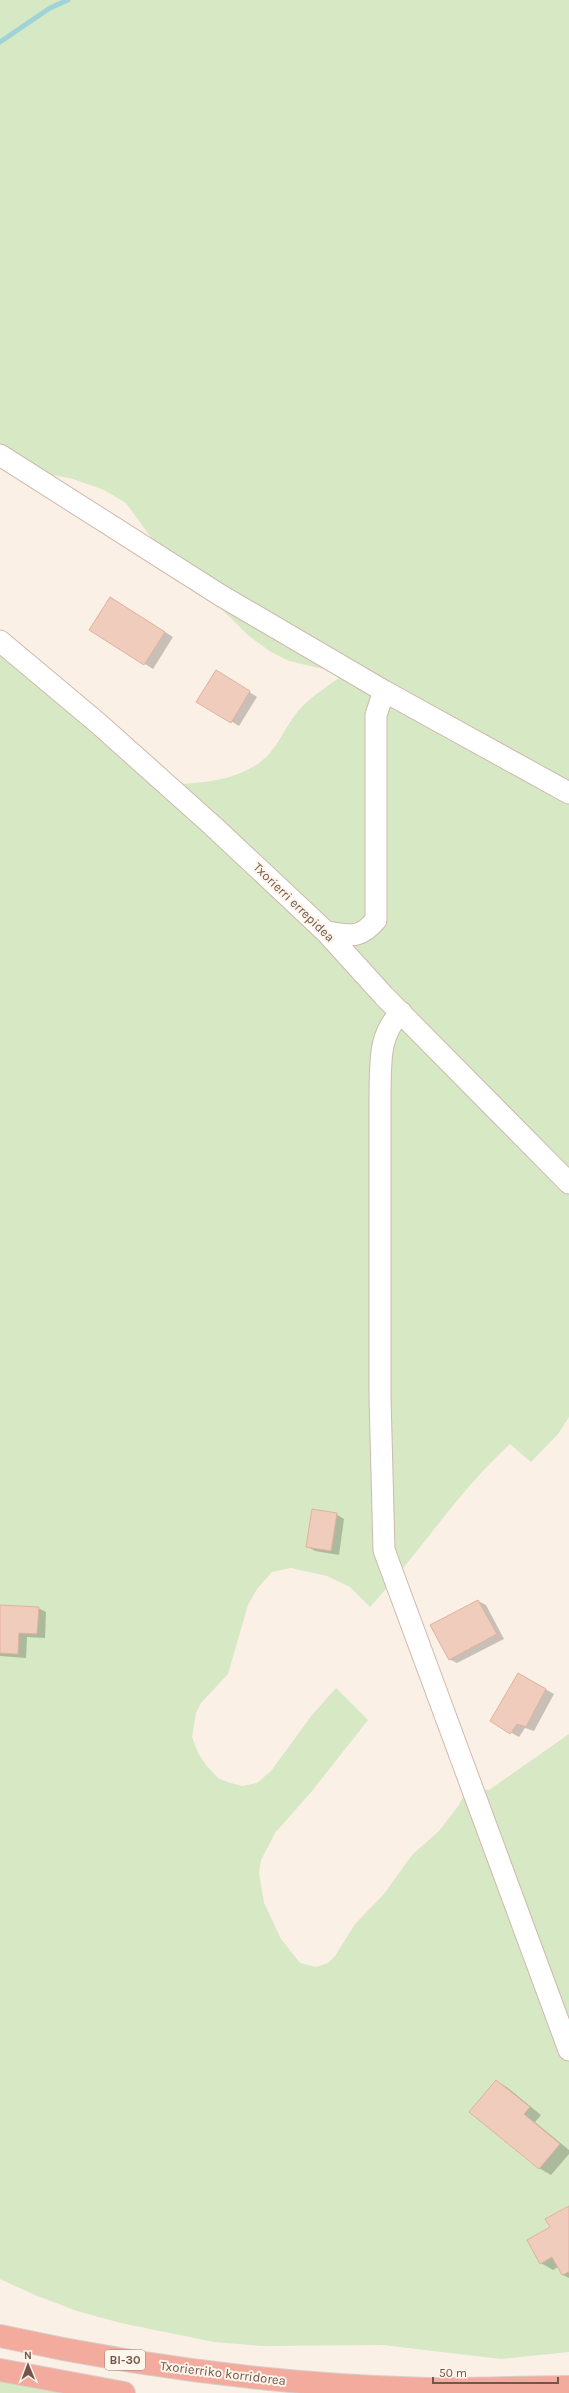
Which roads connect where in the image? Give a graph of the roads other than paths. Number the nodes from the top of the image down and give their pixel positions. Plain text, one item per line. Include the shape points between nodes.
1 (0, 455) edge
2 (0, 641) edge
3 (384, 691) junction
4 (569, 793) edge
5 (326, 932) junction
6 (401, 1012) junction
7 (569, 1183) edge
8 (569, 2050) edge
9 (0, 2336) edge
10 (0, 2370) edge
11 (569, 2387) edge
12 (124, 2393) edge

1 - 3 street via 220,595
2 - 5 street, Txorierri errepidea via 214,826
3 - 4 street
3 - 5 street via 376,715 376,920 366,932 354,936
5 - 6 street, Txorierri errepidea
6 - 7 street, Txorierri errepidea
6 - 8 street via 390,1024 382,1049 380,1092 380,1397 384,1550
9 - 11 highway, Txorierriko korridorea / BI-30 via 129,2361 296,2382 428,2389
10 - 12 highway

